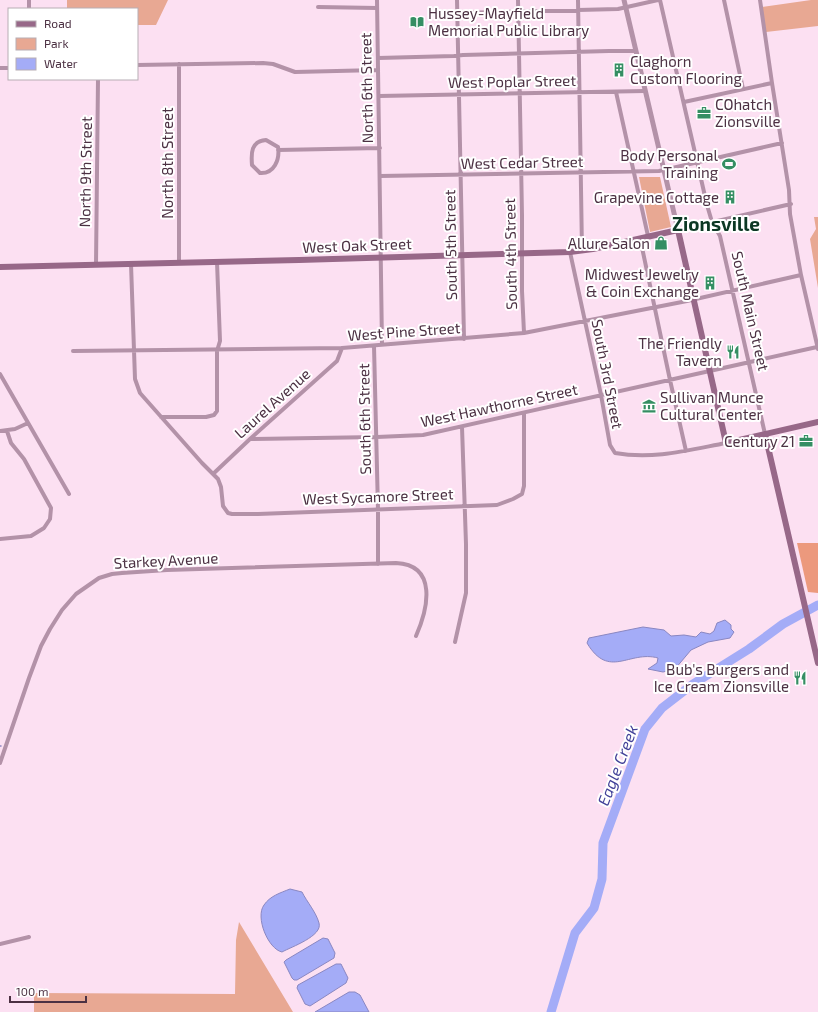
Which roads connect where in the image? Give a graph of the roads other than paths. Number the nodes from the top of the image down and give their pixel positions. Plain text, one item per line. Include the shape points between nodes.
1 (377, 0) edge
2 (457, 0) edge
3 (518, 0) edge
4 (578, 0) edge
5 (624, 0) edge
6 (659, 0) edge
7 (724, 0) edge
8 (760, 0) edge
9 (318, 7) dead end
10 (377, 8) junction
11 (626, 8) junction
12 (578, 10) junction
13 (518, 11) junction
14 (457, 13) junction
15 (636, 51) junction
16 (579, 52) junction
17 (519, 53) junction
18 (458, 56) junction
19 (378, 58) junction
20 (179, 64) junction
21 (138, 65) edge
22 (378, 70) junction
23 (98, 80) edge
24 (772, 83) junction
25 (743, 89) junction
26 (645, 91) junction
27 (580, 92) junction
28 (616, 92) junction
29 (520, 93) junction
30 (459, 95) junction
31 (379, 96) junction
32 (684, 102) junction
33 (782, 143) junction
34 (380, 148) junction
35 (278, 150) junction
36 (697, 162) junction
37 (664, 170) junction
38 (634, 172) junction
39 (520, 173) junction
40 (581, 173) junction
41 (460, 174) junction
42 (380, 176) junction
43 (791, 204) junction
44 (712, 222) junction
45 (678, 230) junction
46 (648, 236) junction
47 (640, 238) junction
48 (582, 250) junction
49 (570, 252) junction
50 (522, 254) junction
51 (462, 255) junction
52 (381, 258) junction
53 (217, 262) junction
54 (178, 263) junction
55 (131, 264) junction
56 (96, 265) junction
57 (0, 267) edge
58 (801, 275) junction
59 (732, 290) junction
60 (693, 299) junction
61 (655, 307) junction
62 (586, 322) junction
63 (524, 333) junction
64 (464, 339) junction
65 (382, 345) junction
66 (374, 346) junction
67 (218, 348) junction
68 (342, 348) junction
69 (818, 348) edge
70 (134, 350) junction
71 (74, 351) dead end
72 (749, 362) junction
73 (710, 371) junction
74 (0, 374) edge
75 (670, 380) junction
76 (602, 395) junction
77 (524, 414) junction
78 (161, 417) junction
79 (818, 422) edge
80 (28, 423) junction
81 (462, 427) junction
82 (7, 430) junction
83 (0, 431) edge
84 (765, 434) junction
85 (376, 437) junction
86 (250, 439) junction
87 (726, 443) junction
88 (686, 451) junction
89 (213, 474) junction
90 (69, 494) dead end
91 (465, 507) junction
92 (378, 510) junction
93 (0, 539) edge
94 (378, 564) junction
95 (416, 636) dead end
96 (455, 642) dead end
97 (818, 663) edge
98 (0, 763) edge
99 (29, 937) dead end
100 (0, 944) edge

1 - 10 street, North 6th Street
2 - 14 street, South 5th Street
3 - 13 street, South 4th Street
4 - 12 street
5 - 11 street
6 - 11 street
6 - 32 street, South Main Street
7 - 25 street
8 - 24 street
9 - 10 street
10 - 19 street, North 6th Street
11 - 12 street
11 - 15 street
12 - 13 street
12 - 16 street
13 - 14 street
13 - 17 street, South 4th Street
14 - 18 street, South 5th Street
15 - 16 street
15 - 26 street
16 - 17 street
16 - 27 street
17 - 18 street
17 - 29 street, South 4th Street
18 - 19 street
18 - 30 street, South 5th Street
19 - 22 street, North 6th Street
20 - 21 street
20 - 22 street via 263,63 274,64 295,72
20 - 54 street, North 8th Street
22 - 31 street, North 6th Street
23 - 56 street, North 9th Street
24 - 25 street
24 - 33 street
25 - 32 street
26 - 28 street, West Poplar Street
26 - 37 street
27 - 28 street, West Poplar Street
27 - 29 street, West Poplar Street
27 - 40 street
28 - 38 street
29 - 30 street, West Poplar Street
29 - 39 street, South 4th Street
30 - 31 street, West Poplar Street
30 - 41 street, South 5th Street
31 - 34 street, North 6th Street
32 - 36 street, South Main Street
33 - 36 street, West Cedar Street
33 - 43 street
34 - 35 street
34 - 42 street, North 6th Street
35 - 35 street via 272,142 260,140 252,151 252,165 260,173 265,174 277,162
36 - 37 street, West Cedar Street
36 - 44 street, South Main Street
37 - 38 street, West Cedar Street
37 - 45 street
38 - 40 street, West Cedar Street
38 - 46 street
39 - 40 street, West Cedar Street
39 - 41 street, West Cedar Street
39 - 50 street, South 4th Street
40 - 48 street
41 - 42 street, West Cedar Street
41 - 51 street, South 5th Street
42 - 52 street, South 6th Street
43 - 44 street, West Oak Street
43 - 58 street via 790,214
44 - 45 street, West Oak Street
44 - 59 street, South Main Street via 720,236
45 - 46 main road, West Oak Street
45 - 60 main road
46 - 47 main road, West Oak Street
47 - 48 main road, West Oak Street
47 - 61 street
48 - 49 main road, West Oak Street
49 - 50 main road, West Oak Street
49 - 62 street, South 3rd Street
50 - 51 main road, West Oak Street
50 - 63 street, South 4th Street
51 - 52 main road, West Oak Street
51 - 64 street, South 5th Street
52 - 53 main road, West Oak Street
52 - 65 street, South 6th Street
53 - 54 main road, West Oak Street
53 - 67 street via 220,341
54 - 55 main road, West Oak Street
55 - 56 main road, West Oak Street
55 - 70 street
56 - 57 main road, West Oak Street
58 - 59 street, West Pine Street
58 - 69 street
59 - 60 street, West Pine Street
59 - 72 street, South Main Street
60 - 61 street, West Pine Street
60 - 73 main road
61 - 62 street, West Pine Street
61 - 75 street
62 - 63 street, West Pine Street
62 - 76 street, South 3rd Street
63 - 64 street, West Pine Street
64 - 65 street, West Pine Street
65 - 66 street, West Pine Street
66 - 68 street, West Pine Street
66 - 85 street, South 6th Street
67 - 68 street, West Pine Street
67 - 70 street, West Pine Street
67 - 78 street via 218,411 206,417
68 - 86 street, Laurel Avenue via 337,361
69 - 72 street, West Hawthorne Street
70 - 71 street, West Pine Street
70 - 78 street via 137,386
72 - 73 street, West Hawthorne Street
72 - 84 street, South Main Street
73 - 75 street, West Hawthorne Street
73 - 87 main road
74 - 80 street
75 - 76 street, West Hawthorne Street
75 - 88 street
76 - 77 street, West Hawthorne Street
76 - 88 street, South 3rd Street via 610,445 615,453 661,455
77 - 81 street, West Hawthorne Street
77 - 91 street, West Sycamore Street via 522,494 497,505
78 - 89 street
79 - 84 main road
80 - 82 street
80 - 90 street
81 - 85 street, West Hawthorne Street via 423,435
81 - 91 street
82 - 83 street
82 - 93 street via 11,443 24,459 50,508 50,519 44,528 31,536
84 - 87 main road
84 - 97 main road, South Main Street
85 - 86 street, West Hawthorne Street
85 - 92 street, South 6th Street
86 - 89 street, Laurel Avenue
87 - 88 street
89 - 92 street, West Sycamore Street via 220,483 224,509 232,514
91 - 92 street, West Sycamore Street
91 - 96 street via 466,593
92 - 94 street, South 6th Street
94 - 95 street, Starkey Avenue via 410,565 422,575 427,594 422,622
94 - 98 street, Starkey Avenue via 166,570 117,573 99,578 76,594 50,629 29,678
99 - 100 street

